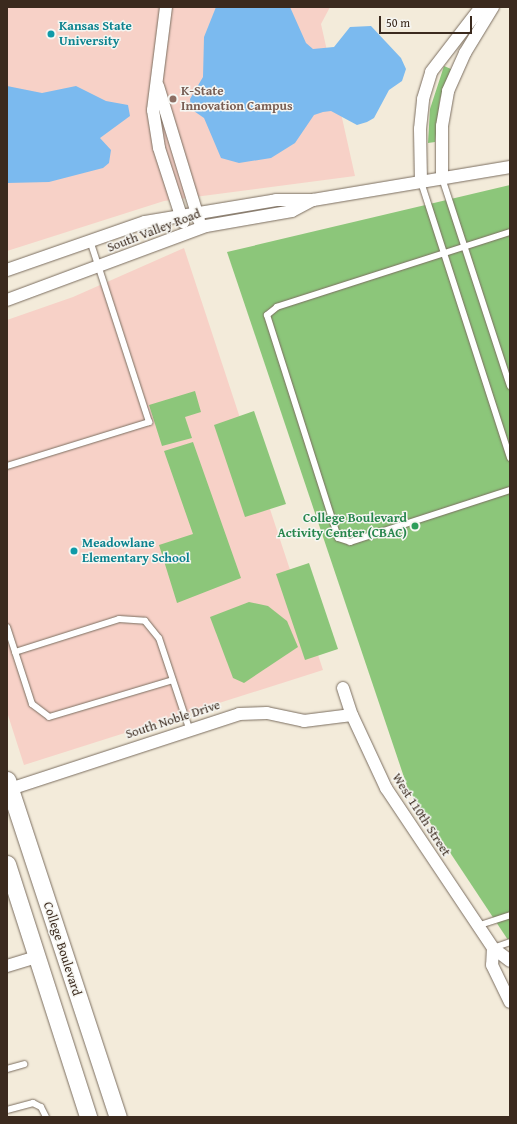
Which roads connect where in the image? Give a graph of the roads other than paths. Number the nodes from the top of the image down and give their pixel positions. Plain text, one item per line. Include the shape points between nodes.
1 (166, 7) edge
2 (481, 7) edge
3 (493, 7) edge
4 (158, 85) junction
5 (510, 167) edge
6 (442, 178) junction
7 (421, 182) junction
8 (313, 200) junction
9 (197, 213) junction
10 (181, 216) junction
11 (200, 227) junction
12 (510, 232) edge
13 (186, 233) junction
14 (90, 239) junction
15 (464, 246) junction
16 (444, 253) junction
17 (99, 267) junction
18 (7, 270) edge
19 (7, 300) edge
20 (510, 386) edge
21 (510, 458) edge
22 (7, 466) edge
23 (510, 490) edge
24 (7, 627) edge
25 (15, 652) junction
26 (173, 680) junction
27 (343, 688) dead end
28 (352, 715) junction
29 (189, 728) junction
30 (8, 786) edge
31 (7, 864) edge
32 (510, 915) edge
33 (480, 925) junction
34 (510, 942) edge
35 (493, 948) junction
36 (36, 957) junction
37 (510, 961) edge
38 (7, 966) edge
39 (510, 1002) edge
40 (24, 1064) dead end
41 (7, 1069) edge
42 (7, 1110) edge
43 (46, 1117) edge
44 (88, 1117) edge
45 (118, 1117) edge

1 - 4 street via 158,60
2 - 7 street via 431,72 423,99 420,129
3 - 6 street via 464,53 448,91 442,126
4 - 9 street
4 - 10 street via 153,110 159,148
5 - 6 street, South Valley Road
6 - 7 street, South Valley Road
6 - 15 lane
7 - 8 street, South Valley Road
7 - 16 lane
8 - 9 street, South Valley Road via 276,200
8 - 11 street, South Valley Road via 292,211
9 - 10 street, South Valley Road
9 - 11 street
10 - 13 street
10 - 14 street, South Valley Road
11 - 13 street, South Valley Road
12 - 15 lane
13 - 17 street, South Valley Road
14 - 17 lane
14 - 18 street, South Valley Road
15 - 16 lane
15 - 20 lane
16 - 21 lane
16 - 23 lane via 277,307 266,315 338,538 350,542
17 - 19 street, South Valley Road
17 - 22 lane via 149,422
24 - 25 lane
25 - 26 lane via 119,619 136,618 153,629
25 - 26 lane via 32,704 49,717
26 - 29 lane
27 - 28 street, West 110th Street
28 - 29 street, South Noble Drive via 304,721 253,712
28 - 33 street, West 110th Street via 390,794
29 - 30 street, South Noble Drive
30 - 45 main road, College Boulevard
31 - 36 main road, College Boulevard
32 - 33 lane
33 - 35 street, West 110th Street
34 - 35 lane
35 - 37 street, West 110th Street
35 - 39 street, West 110th Street via 492,965
36 - 38 street
36 - 44 main road, College Boulevard
40 - 41 lane
42 - 43 lane via 33,1103 41,1107

